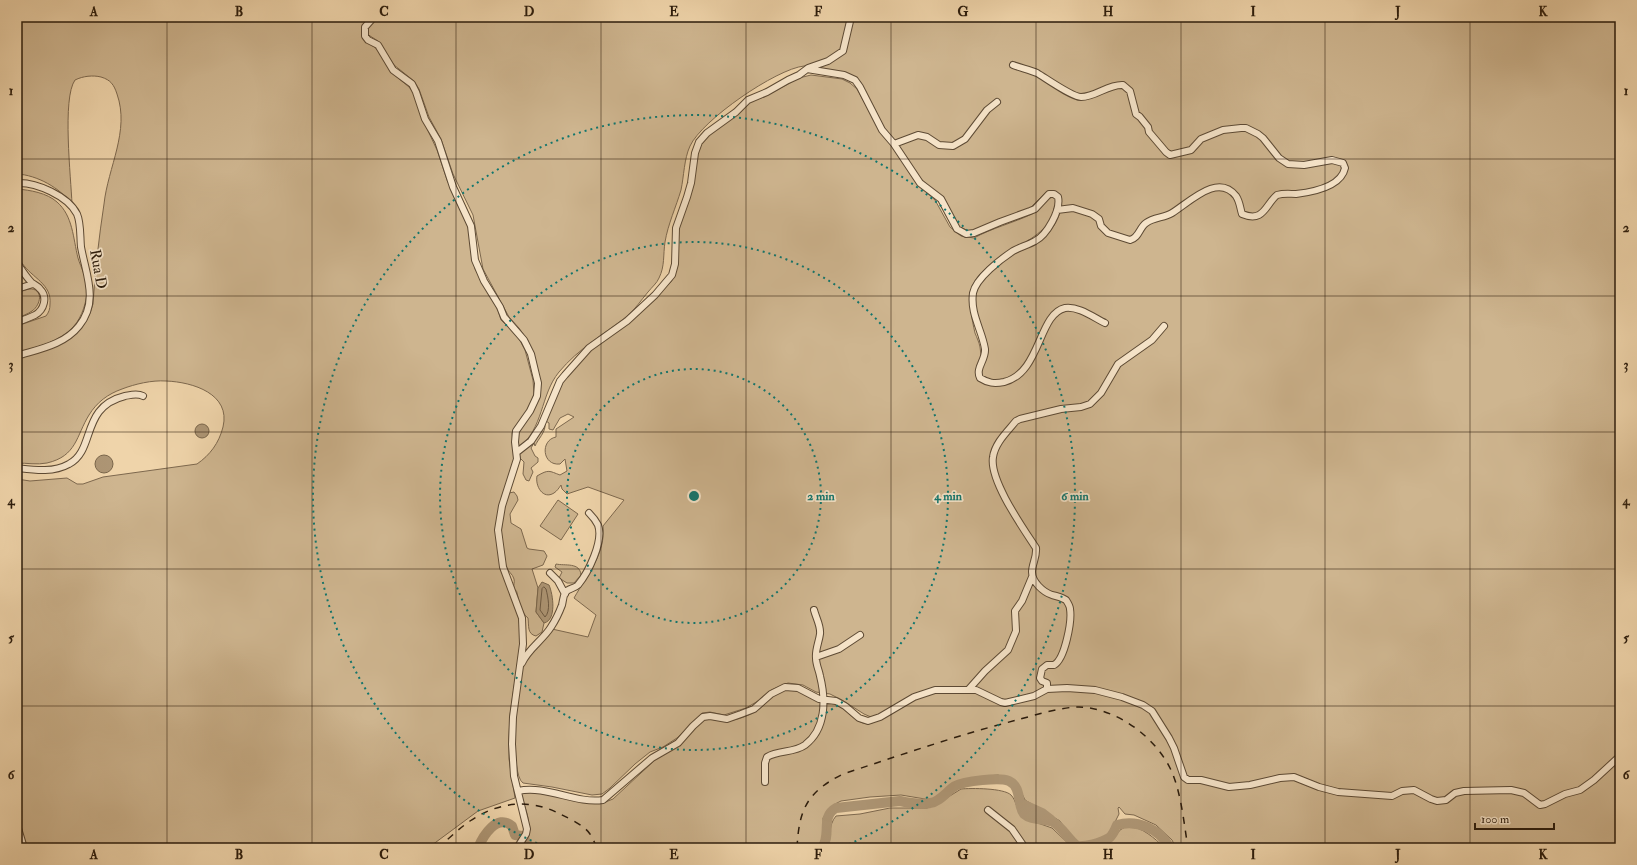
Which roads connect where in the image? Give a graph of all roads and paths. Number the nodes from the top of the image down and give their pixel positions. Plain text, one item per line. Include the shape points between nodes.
1 (374, 17) edge
2 (851, 17) edge
3 (1013, 65) dead end
4 (807, 68) junction
5 (997, 102) dead end
6 (894, 144) junction
7 (17, 183) edge
8 (1057, 210) junction
9 (17, 263) edge
10 (33, 284) junction
11 (17, 289) edge
12 (17, 322) edge
13 (1105, 323) dead end
14 (1164, 326) dead end
15 (17, 356) edge
16 (143, 396) dead end
17 (517, 452) junction
18 (17, 468) edge
19 (589, 513) dead end
20 (550, 573) dead end
21 (1032, 577) junction
22 (565, 594) junction
23 (814, 610) dead end
24 (860, 635) dead end
25 (816, 657) junction
26 (520, 666) junction
27 (969, 689) junction
28 (1046, 689) junction
29 (823, 700) junction
30 (1620, 756) edge
31 (765, 782) dead end
32 (518, 792) junction
33 (988, 810) dead end
34 (17, 825) edge
35 (24, 848) edge
36 (517, 848) edge
37 (1025, 848) edge

1 - 17 street via 366,27 365,36 378,45 393,70 412,84 425,119 438,141 453,187 471,226 475,260 480,272 504,317 521,335 531,354 538,390 530,411 516,430
2 - 4 street via 844,51 828,61
3 - 8 street via 1034,72 1081,97 1123,85 1130,91 1136,114 1170,155 1191,150 1201,139 1223,130 1246,128 1263,138 1278,158 1288,164 1304,165 1332,160 1342,163 1345,168 1341,177 1329,185 1302,193 1277,195 1265,211 1257,216 1242,214 1237,198 1231,191 1223,186 1214,187 1170,214 1149,221 1136,237 1130,240 1108,233 1099,219 1092,214 1073,208
4 - 6 street via 844,75 854,80 863,92 876,122
4 - 17 street via 772,90 748,100 699,142 691,183 676,228 675,264 672,275 627,321 589,348 565,375 541,426 531,441
5 - 6 street via 987,110 965,139 953,146 939,146 927,137 918,135
6 - 8 street via 920,183 941,199 954,226 962,232 974,233 1030,211 1049,194 1058,197
7 - 15 street, Rua D via 33,184 58,195 77,215 91,295 87,313 72,334 56,344
8 - 13 street via 1039,239 1013,251 984,275 975,288 975,314 985,350 979,376 994,384 1015,377 1029,362 1048,322 1064,308 1079,310
9 - 10 street
10 - 11 street
10 - 12 street via 43,292 42,308 34,316
14 - 21 street via 1152,340 1118,364 1101,393 1090,404 1020,419 996,446 993,457 994,471 1005,499 1036,548
16 - 18 street via 136,394 122,397 104,406 94,418 81,450 69,464 44,470
17 - 26 street via 516,466 502,506 498,530 503,566 522,618 523,644
19 - 22 street via 598,524 597,547 578,586
20 - 22 street
21 - 27 street via 1015,611 1016,631 1008,650
21 - 28 street via 1048,593 1066,600 1070,609 1068,634 1059,660 1054,665 1047,665 1042,669 1040,678 1042,682 1047,683
22 - 26 street via 551,628
23 - 25 street via 820,629
24 - 25 street via 839,649
25 - 29 street
26 - 32 street via 512,729
27 - 28 street via 1005,703 1034,696
27 - 29 street via 935,690 924,693 868,721 859,718 836,701
28 - 30 street via 1095,690 1143,705 1152,711 1169,738 1188,780 1201,780 1229,787 1294,777 1319,788 1338,792 1392,796 1402,791 1414,790 1437,801 1446,800 1455,793 1464,791 1511,790 1524,793 1540,805 1580,790
29 - 31 street via 819,728 798,748 767,757 764,763
29 - 32 street via 798,688 785,687 770,694 754,709 745,713 727,719 703,717 678,743 652,758 603,800 589,800 538,790
32 - 36 street via 527,826 526,834
33 - 37 street via 1012,829
34 - 35 street

